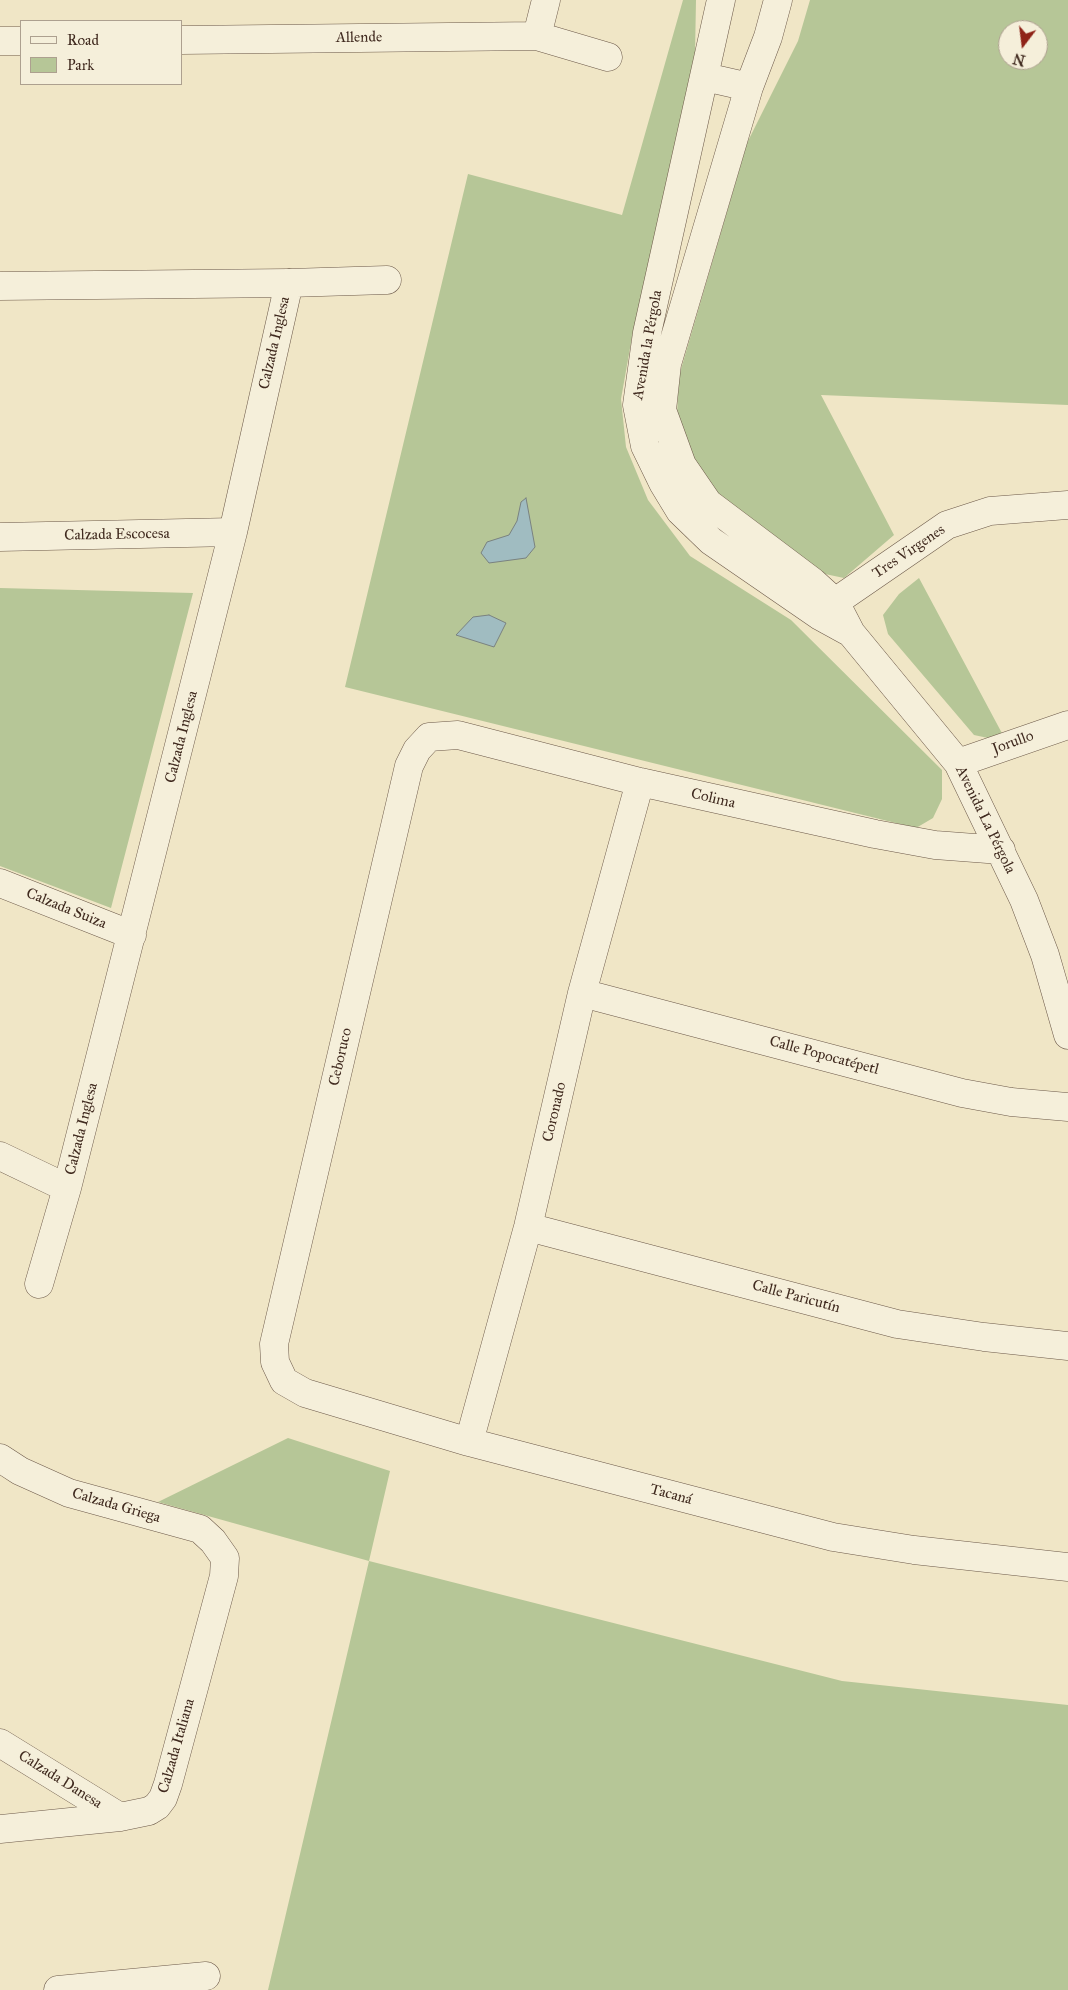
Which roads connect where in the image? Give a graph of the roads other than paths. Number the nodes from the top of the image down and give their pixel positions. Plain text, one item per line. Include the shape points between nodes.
1 (546, 0) edge
2 (721, 0) edge
3 (778, 0) edge
4 (537, 36) junction
5 (182, 40) edge
6 (20, 41) edge
7 (0, 42) edge
8 (608, 57) dead end
9 (705, 77) junction
10 (749, 87) junction
11 (387, 280) dead end
12 (289, 283) junction
13 (0, 286) edge
14 (1068, 505) edge
15 (233, 532) junction
16 (0, 537) edge
17 (828, 609) junction
18 (1068, 725) edge
19 (429, 737) joint
20 (958, 763) junction
21 (640, 782) junction
22 (1001, 850) junction
23 (0, 883) edge
24 (132, 935) junction
25 (1056, 952) edge
26 (582, 993) junction
27 (1068, 1035) edge
28 (1068, 1107) edge
29 (0, 1156) edge
30 (67, 1188) junction
31 (528, 1227) junction
32 (39, 1284) dead end
33 (1068, 1346) edge
34 (284, 1381) joint
35 (468, 1442) junction
36 (0, 1458) edge
37 (225, 1558) joint
38 (1068, 1567) edge
39 (0, 1743) edge
40 (120, 1817) junction
41 (0, 1829) edge
42 (206, 1976) dead end
43 (95, 1989) edge
44 (58, 1990) edge

1 - 4 street
2 - 9 street, Avenida la Pérgola
3 - 10 street, Avenida la Pérgola
4 - 5 street, Allende
4 - 8 street, Allende
6 - 7 street
9 - 10 street
9 - 17 street, Avenida la Pérgola via 647,333 637,405 645,446 680,511 711,541
10 - 17 street, Avenida la Pérgola via 666,364 662,410 682,464 708,502 813,582
11 - 12 street, Calzada Inglesa
12 - 13 street, Calzada Inglesa
12 - 15 street, Calzada Inglesa
14 - 17 street, Tres Virgenes via 990,511 947,526
15 - 16 street, Calzada Escocesa
15 - 24 street, Calzada Inglesa
17 - 20 street, Avenida La Pérgola
18 - 20 street, Jorullo
19 - 21 street, Colima via 458,735
19 - 34 street, Ceboruco via 408,766 274,1344 275,1362
20 - 22 street, Avenida La Pérgola
21 - 22 street, Colima via 874,834 934,845
21 - 26 street, Coronado
22 - 25 street, Avenida La Pérgola via 1024,900
23 - 24 street, Calzada Suiza
24 - 30 street, Calzada Inglesa
25 - 27 street, Avenida La Pérgola
26 - 28 street, Calle Popocatépetl via 962,1092 1011,1102
26 - 31 street, Coronado
29 - 30 street, Calzada Inglesa
30 - 32 street, Calzada Inglesa
31 - 33 street, Calle Paricutín via 897,1324
31 - 35 street, Coronado
34 - 35 street, Tacaná via 305,1393
35 - 38 street, Tacaná via 833,1537 914,1550
36 - 37 street, Calzada Griega via 20,1471 69,1493 200,1529
37 - 40 street, Calzada Italiana via 224,1576 163,1798 150,1811
39 - 40 street, Calzada Danesa
40 - 41 street, Calzada Italiana
42 - 43 street
43 - 44 street

